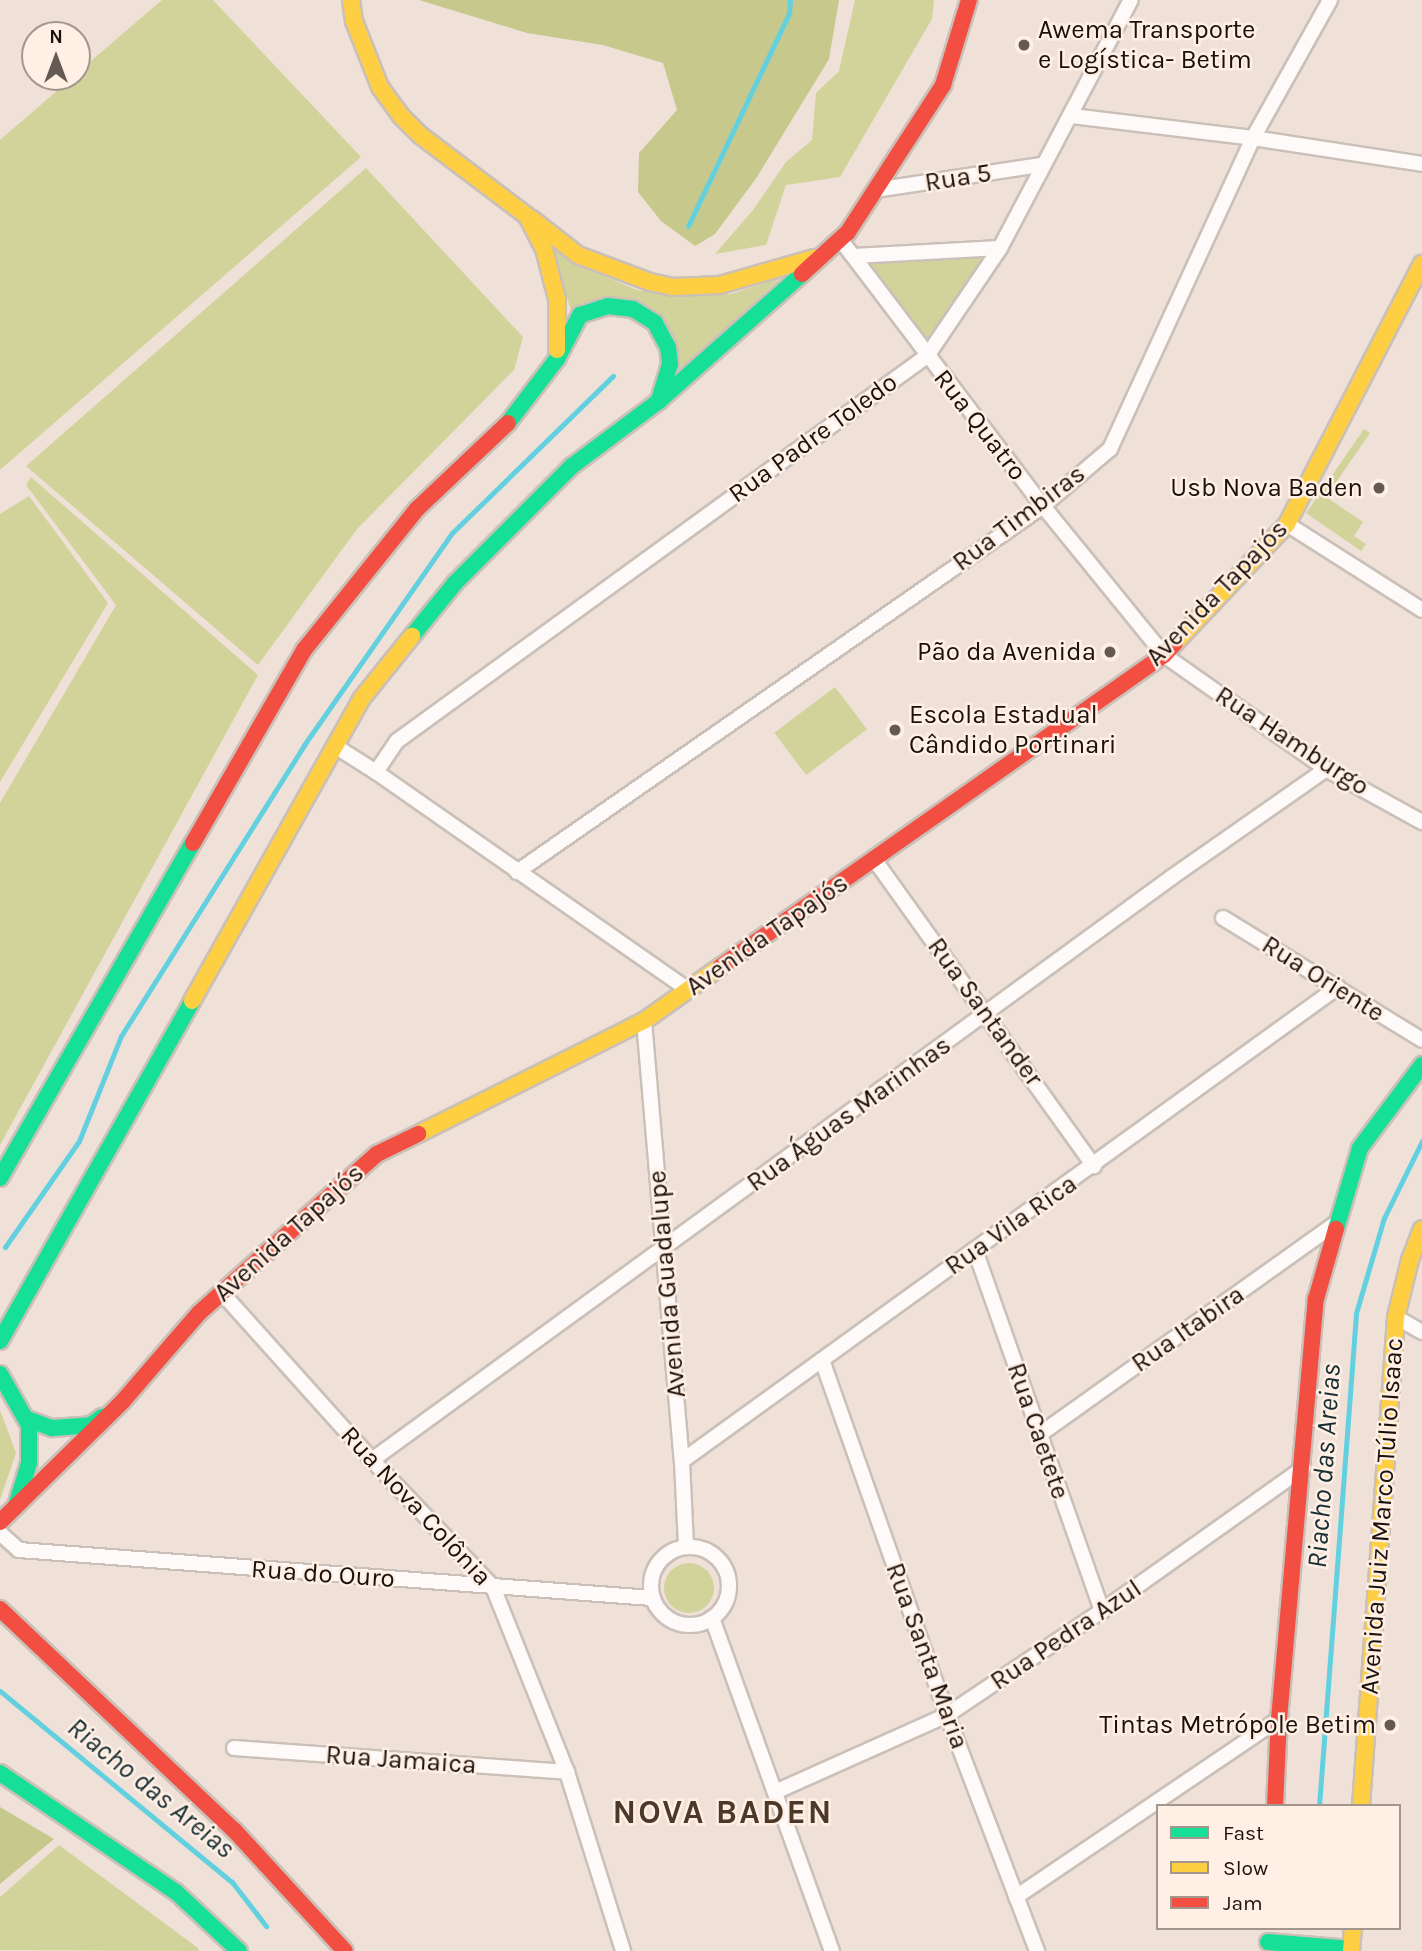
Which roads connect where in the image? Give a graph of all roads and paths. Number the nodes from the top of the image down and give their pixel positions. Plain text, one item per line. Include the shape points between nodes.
1 (351, 0) edge
2 (969, 0) edge
3 (1131, 0) edge
4 (1330, 0) edge
5 (1072, 116) junction
6 (1253, 138) junction
7 (1422, 164) edge
8 (1041, 165) junction
9 (875, 190) junction
10 (527, 216) junction
11 (840, 239) junction
12 (1000, 248) junction
13 (821, 256) junction
14 (854, 256) junction
15 (1422, 264) edge
16 (927, 356) junction
17 (557, 359) junction
18 (659, 401) junction
19 (1043, 506) junction
20 (1287, 524) junction
21 (1422, 610) edge
22 (1164, 655) junction
23 (335, 746) junction
24 (1326, 769) junction
25 (376, 772) junction
26 (1422, 822) edge
27 (874, 859) junction
28 (517, 872) junction
29 (1223, 918) dead end
30 (1338, 987) junction
31 (688, 990) junction
32 (988, 1013) junction
33 (645, 1021) junction
34 (1422, 1040) edge
35 (1422, 1065) edge
36 (1094, 1166) junction
37 (0, 1178) edge
38 (1336, 1223) junction
39 (1422, 1229) edge
40 (664, 1248) junction
41 (975, 1250) junction
42 (222, 1293) junction
43 (1396, 1317) junction
44 (1422, 1332) edge
45 (0, 1341) edge
46 (822, 1360) junction
47 (0, 1374) edge
48 (123, 1401) junction
49 (27, 1419) junction
50 (1039, 1435) junction
51 (372, 1460) junction
52 (682, 1461) junction
53 (1303, 1468) junction
54 (14, 1511) junction
55 (0, 1522) edge
56 (0, 1534) edge
57 (686, 1547) junction
58 (494, 1587) junction
59 (652, 1598) junction
60 (0, 1609) edge
61 (1102, 1611) junction
62 (712, 1618) junction
63 (947, 1715) junction
64 (1279, 1719) junction
65 (234, 1748) dead end
66 (567, 1772) junction
67 (0, 1773) edge
68 (775, 1792) junction
69 (1275, 1804) edge
70 (1362, 1804) edge
71 (1016, 1897) junction
72 (1353, 1930) edge
73 (1268, 1941) edge
74 (1351, 1950) edge
75 (239, 1951) edge
76 (345, 1951) edge
77 (623, 1951) edge
78 (832, 1951) edge
79 (1037, 1951) edge

1 - 10 main road via 354,21 380,87 402,117
2 - 9 main road via 943,85
3 - 5 street, Rua Padre Toledo
4 - 6 street, Rua Timbiras
5 - 6 street
5 - 8 street, Rua Padre Toledo
6 - 7 street
6 - 19 street, Rua Timbiras via 1110,449
8 - 9 street, Rua 5
8 - 12 street, Rua Padre Toledo
9 - 11 main road
10 - 13 main road via 578,255 673,287 720,285
10 - 17 main road via 544,249 556,299
11 - 13 main road
11 - 14 street, Rua Quatro
12 - 14 street
12 - 16 street, Rua Padre Toledo
13 - 18 main road
14 - 16 street, Rua Quatro
15 - 20 main road, Avenida Tapajós
16 - 19 street, Rua Quatro
16 - 25 street, Rua Padre Toledo via 397,741
17 - 18 main road via 580,315 608,306 633,309 655,323 668,347 670,364
17 - 37 main road via 503,430 417,509 304,650
18 - 23 main road via 572,466 455,583 362,698
19 - 22 street, Rua Quatro
19 - 28 street, Rua Timbiras
20 - 21 street
20 - 22 main road, Avenida Tapajós
22 - 24 street, Rua Hamburgo
22 - 27 main road, Avenida Tapajós
23 - 25 street
23 - 45 main road
24 - 26 street, Rua Hamburgo
24 - 32 street, Rua Águas Marinhas
25 - 28 street
27 - 31 main road, Avenida Tapajós
27 - 32 street, Rua Santander
28 - 31 street
29 - 30 street, Rua Oriente
30 - 34 street, Rua Oriente
30 - 36 street, Rua Vila Rica
31 - 33 main road, Avenida Tapajós
32 - 36 street, Rua Santander
32 - 40 street, Rua Águas Marinhas
33 - 40 street, Avenida Guadalupe
33 - 42 main road, Avenida Tapajós via 377,1154
35 - 38 main road via 1360,1148
36 - 41 street, Rua Vila Rica
38 - 50 street, Rua Itabira
38 - 53 main road via 1317,1299
39 - 43 main road, Avenida Juiz Marco Túlio Isaac
40 - 51 street, Rua Águas Marinhas
40 - 52 street, Avenida Guadalupe
41 - 46 street, Rua Vila Rica
41 - 50 street, Rua Caetete
42 - 48 main road, Avenida Tapajós
42 - 51 street, Rua Nova Colônia
43 - 44 street
43 - 70 main road, Avenida Juiz Marco Túlio Isaac
46 - 52 street, Rua Vila Rica
46 - 63 street, Rua Santa Maria
47 - 49 main road
48 - 49 main road via 91,1425 52,1428
48 - 54 main road, Avenida Tapajós
49 - 54 main road via 29,1463
50 - 61 street, Rua Caetete
51 - 58 street, Rua Nova Colônia
52 - 57 street, Avenida Guadalupe
53 - 61 street, Rua Pedra Azul
53 - 64 main road
54 - 55 main road, Avenida Tapajós
56 - 58 street, Rua do Ouro via 19,1550
57 - 59 street via 657,1564 650,1586
57 - 62 street via 710,1553 727,1572 727,1598
58 - 59 street, Rua do Ouro
58 - 66 street, Rua Nova Colônia
59 - 62 street via 657,1609 677,1623 701,1624
60 - 76 main road via 234,1830
61 - 63 street, Rua Pedra Azul
62 - 68 street
63 - 68 street, Rua Pedra Azul
63 - 71 street, Rua Santa Maria
64 - 69 main road
64 - 71 street
65 - 66 street, Rua Jamaica
66 - 77 street, Rua Nova Colônia
67 - 75 main road via 176,1892
68 - 78 street
71 - 79 street, Rua Santa Maria
72 - 74 main road
73 - 74 main road

